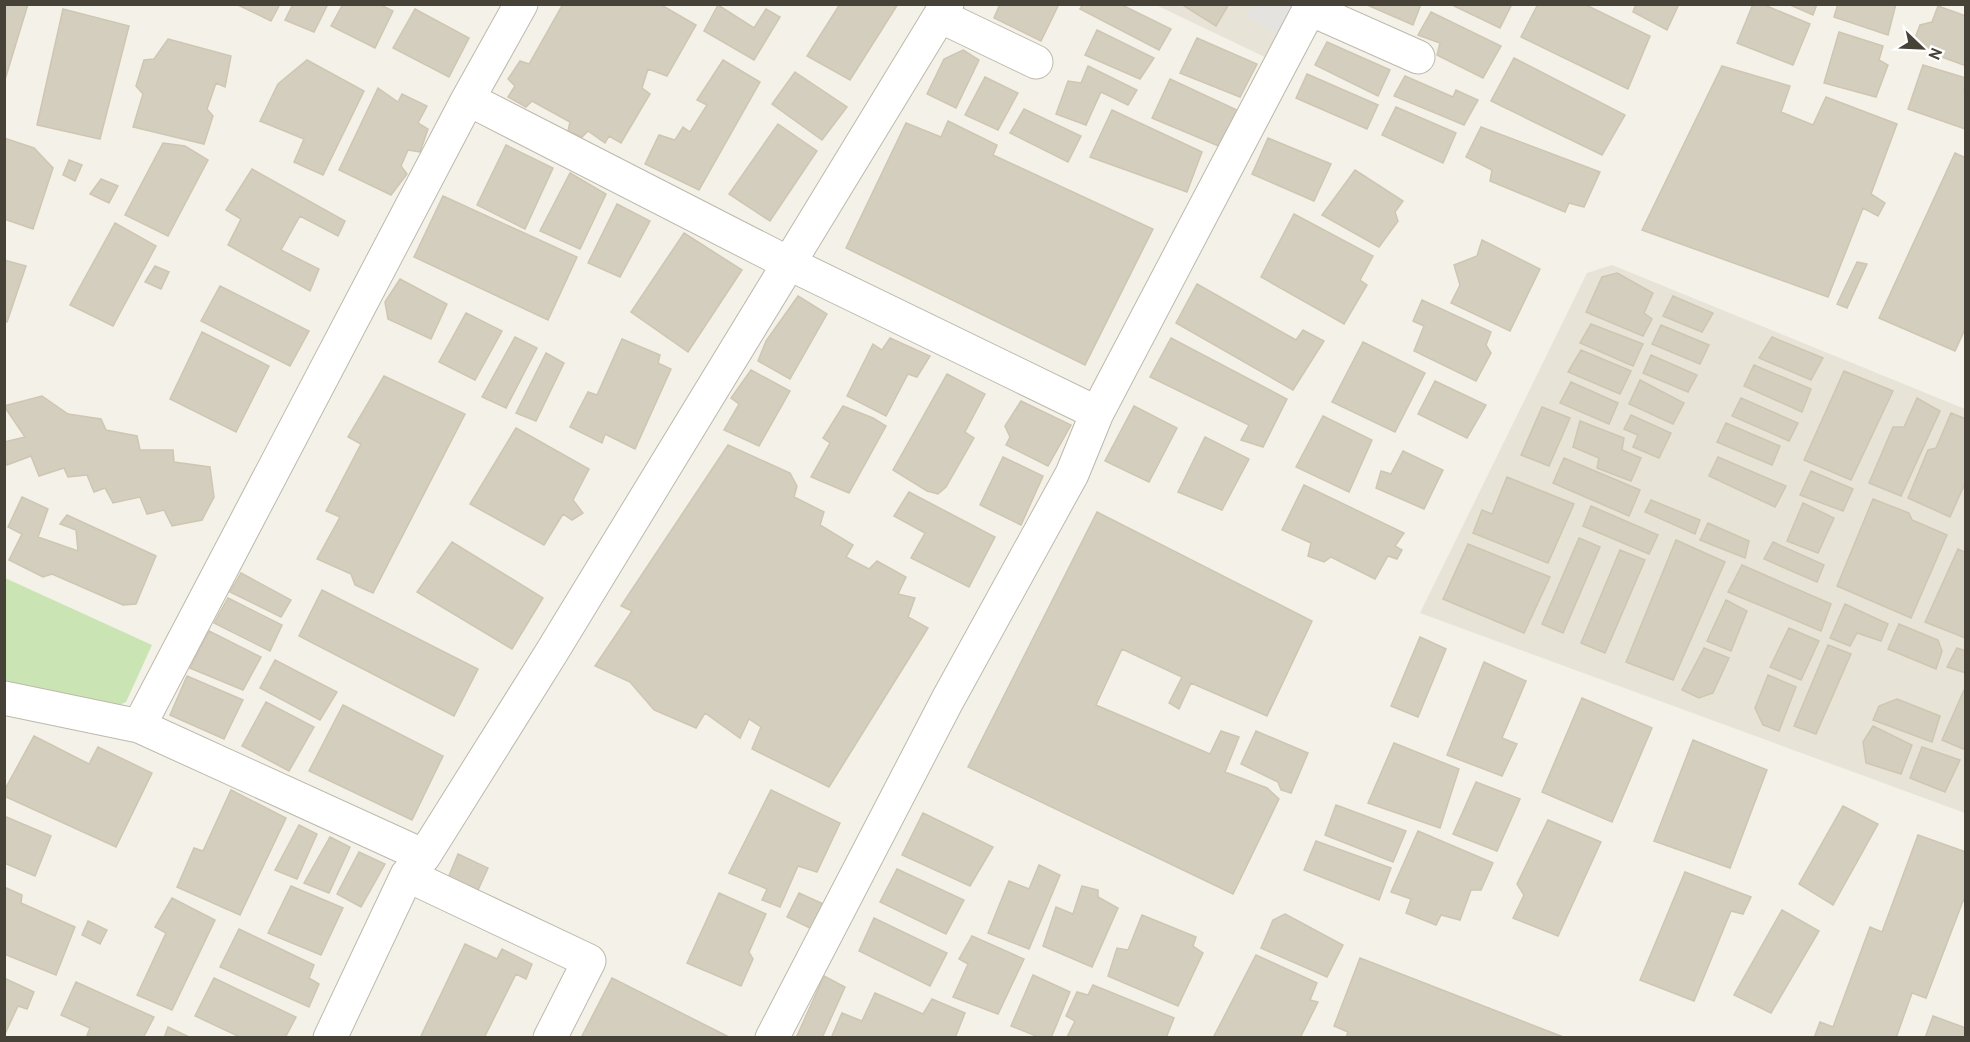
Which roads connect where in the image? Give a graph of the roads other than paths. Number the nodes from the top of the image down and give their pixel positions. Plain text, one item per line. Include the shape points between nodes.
1 (521, 4) edge
2 (1311, 7) edge
3 (944, 10) edge
4 (1418, 57) dead end
5 (1036, 62) dead end
6 (468, 99) junction
7 (790, 264) junction
8 (1097, 412) junction
9 (4, 698) edge
10 (139, 726) junction
11 (415, 865) junction
12 (330, 1038) edge
13 (550, 1038) edge
14 (772, 1038) edge

1 - 6 street
2 - 4 street
2 - 8 street
3 - 5 street
3 - 7 street
6 - 7 street
6 - 10 street
7 - 8 street
7 - 11 street via 550,655
8 - 14 street via 1072,474 941,711
9 - 10 street
10 - 11 street
11 - 12 street
11 - 13 street via 590,962

